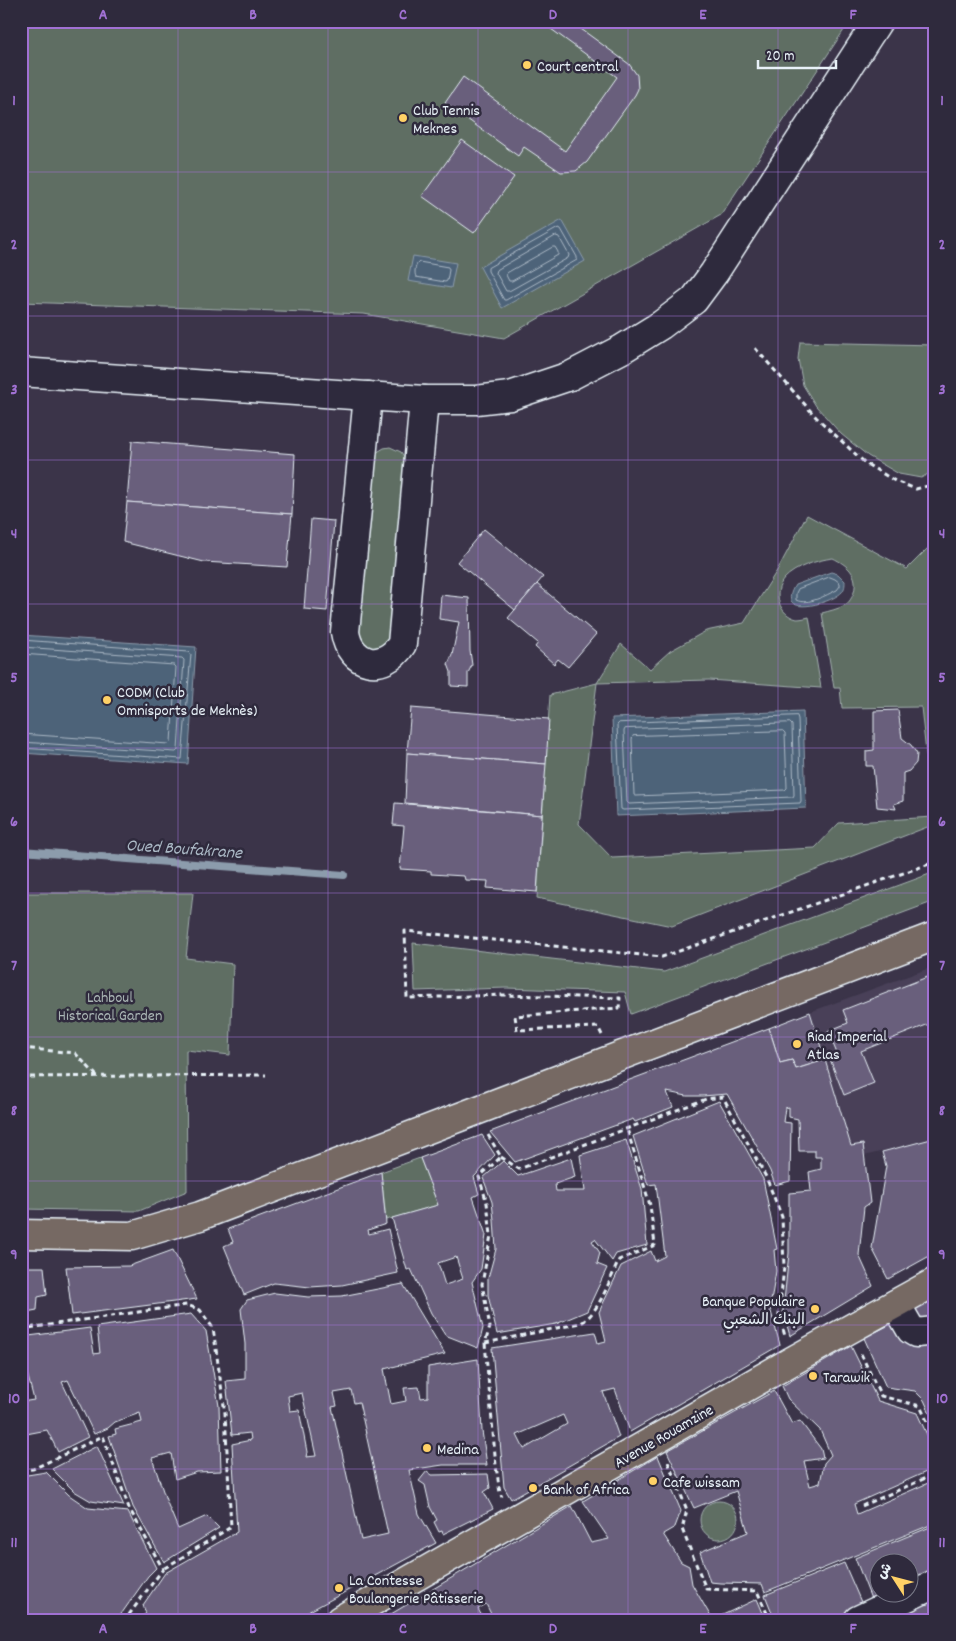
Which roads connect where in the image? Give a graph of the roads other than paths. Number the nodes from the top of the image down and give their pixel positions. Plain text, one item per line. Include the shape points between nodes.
1 (878, 21) edge
2 (21, 372) edge
3 (368, 396) junction
4 (424, 400) junction
5 (935, 936) edge
6 (21, 1234) edge
7 (935, 1282) edge
8 (896, 1304) junction
9 (935, 1331) edge
10 (935, 1584) edge
11 (340, 1620) edge
12 (858, 1620) edge

1 - 4 street via 694,300 661,325 570,376 510,396
2 - 3 street
3 - 4 street
3 - 4 street via 346,640 356,656 372,662 390,658 402,644
5 - 6 main road via 200,1216 132,1236
7 - 8 main road, Avenue Rouamzine
8 - 9 street via 911,1330
8 - 11 main road, Avenue Rouamzine
10 - 12 street

